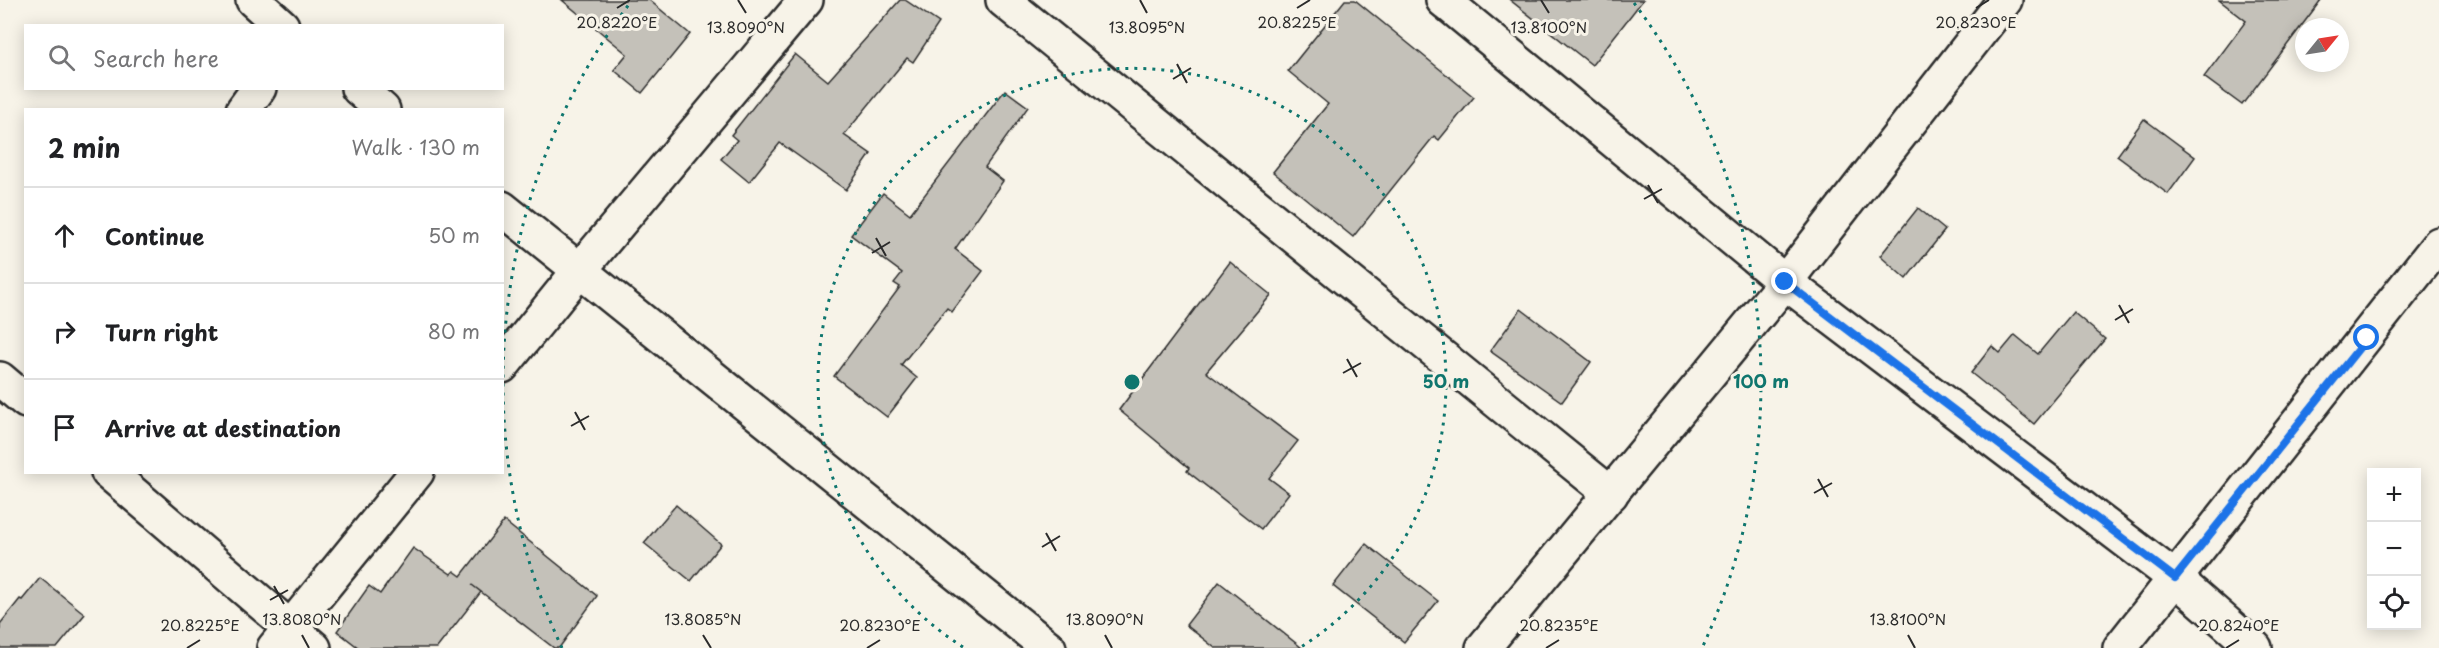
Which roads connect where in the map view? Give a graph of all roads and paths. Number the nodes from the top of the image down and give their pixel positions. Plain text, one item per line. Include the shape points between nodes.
1 (253, 0) edge
2 (806, 0) edge
3 (1003, 0) edge
4 (1443, 0) edge
5 (2005, 0) edge
6 (280, 24) edge
7 (258, 90) edge
8 (360, 90) edge
9 (244, 108) edge
10 (381, 108) edge
11 (504, 210) edge
12 (2439, 244) edge
13 (579, 271) junction
14 (1785, 282) junction
15 (504, 364) edge
16 (110, 474) edge
17 (416, 474) edge
18 (1611, 494) junction
19 (2175, 578) junction
20 (293, 642) edge
21 (1490, 645) edge
22 (1049, 648) edge
23 (2121, 648) edge
24 (2255, 648) edge

1 - 6 street
2 - 13 street
3 - 18 street
4 - 14 street
5 - 14 street
7 - 9 street
8 - 10 street
11 - 13 street
12 - 19 street
13 - 15 street
13 - 22 street
14 - 18 street
14 - 19 street
16 - 20 street
17 - 20 street
18 - 21 street
19 - 23 street
19 - 24 street

